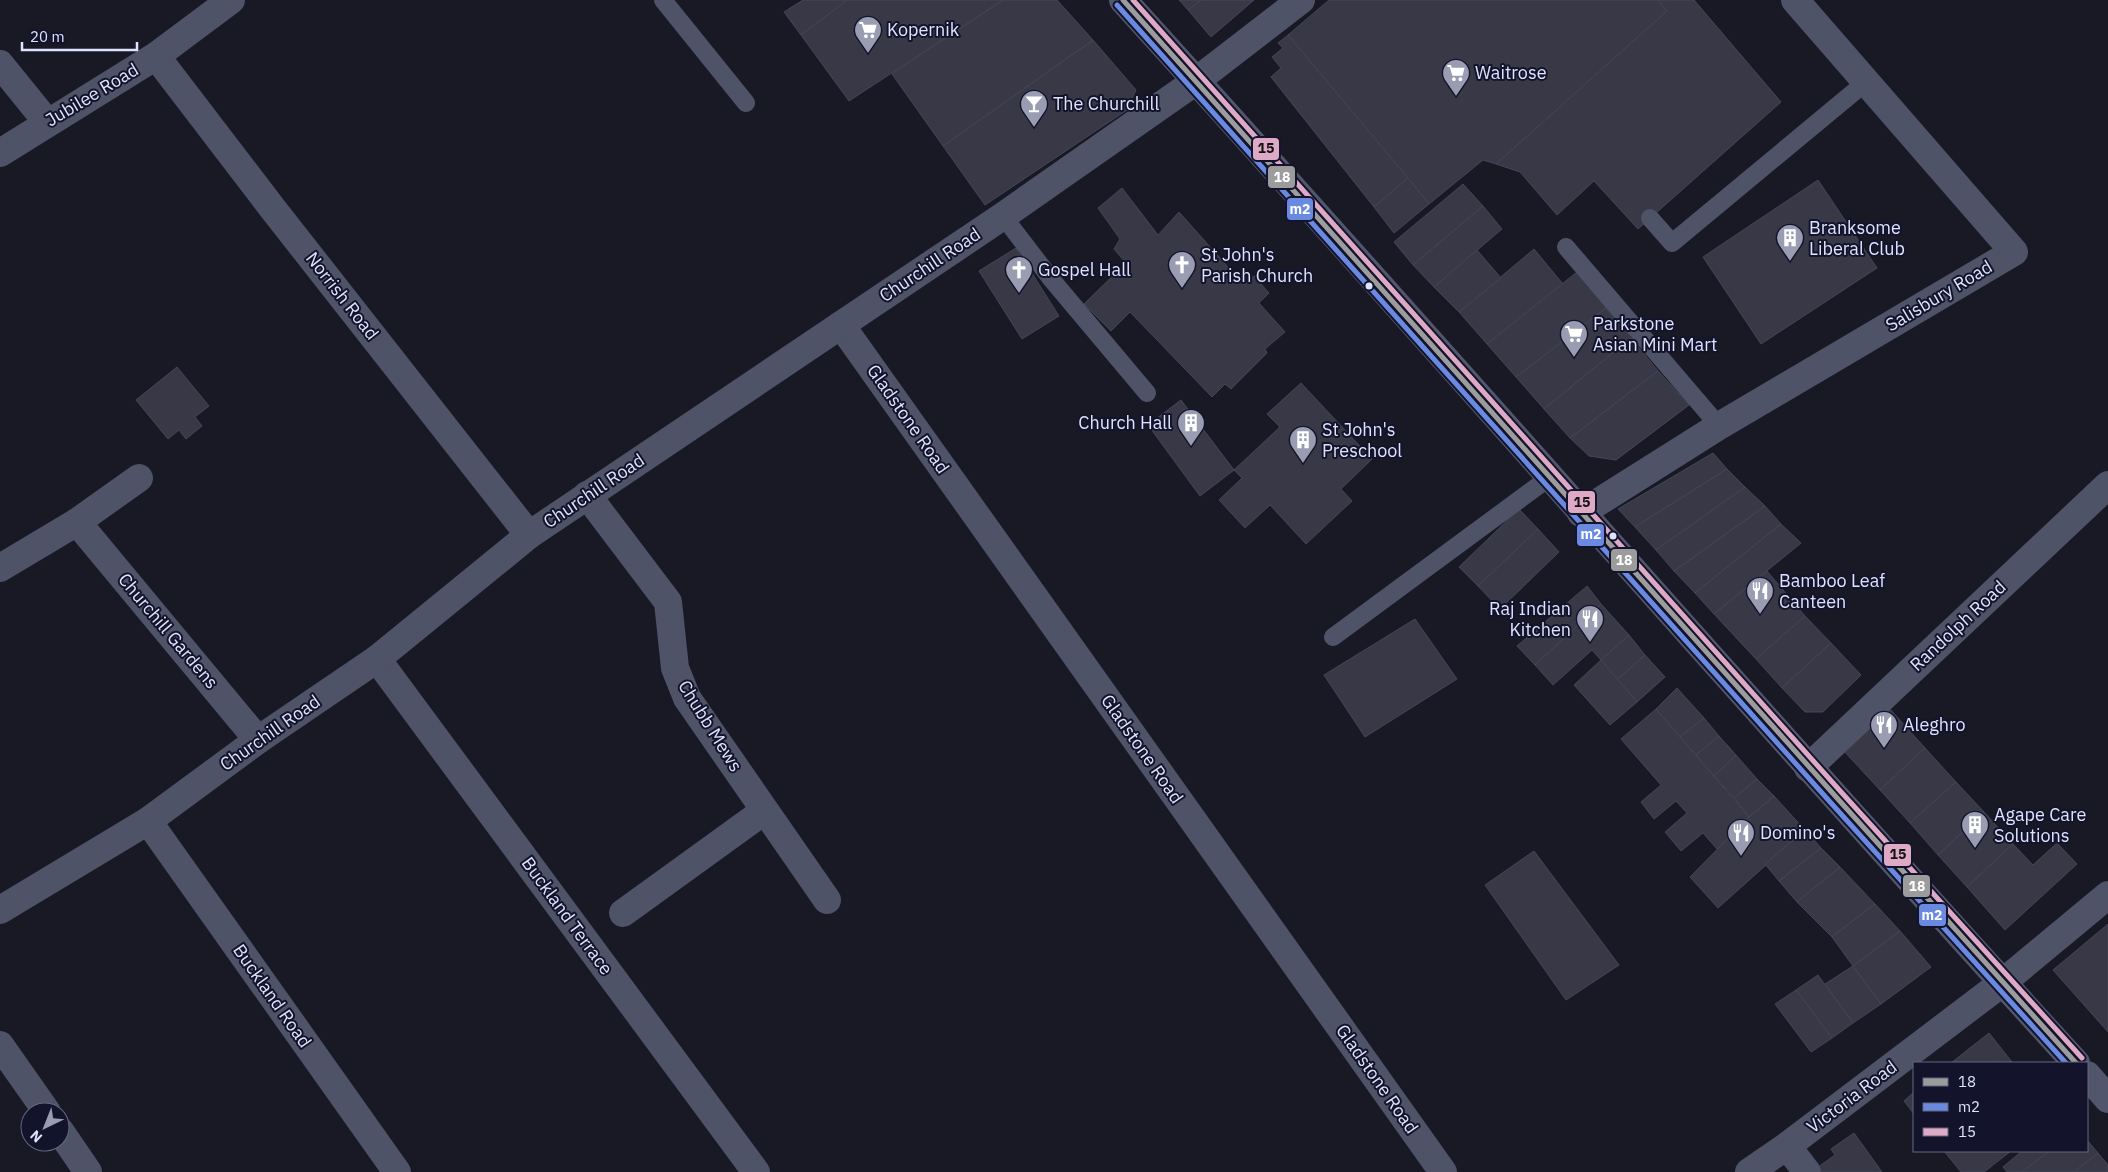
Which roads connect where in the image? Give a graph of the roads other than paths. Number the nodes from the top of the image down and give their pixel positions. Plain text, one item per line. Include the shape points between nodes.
1 (231, 0) edge
2 (663, 0) edge
3 (1123, 0) edge
4 (1301, 0) edge
5 (1795, 0) edge
6 (156, 56) junction
7 (0, 64) edge
8 (1196, 81) junction
9 (1866, 82) junction
10 (746, 103) dead end
11 (47, 122) junction
12 (0, 152) edge
13 (1003, 216) junction
14 (1650, 218) dead end
15 (1566, 247) dead end
16 (841, 325) junction
17 (1147, 394) dead end
18 (1720, 426) junction
19 (1550, 477) junction
20 (139, 478) dead end
21 (2108, 484) edge
22 (587, 495) junction
23 (1580, 513) junction
24 (77, 522) junction
25 (529, 535) junction
26 (0, 568) edge
27 (1333, 637) dead end
28 (377, 659) junction
29 (258, 740) junction
30 (1808, 768) junction
31 (764, 811) junction
32 (148, 821) junction
33 (2108, 895) edge
34 (827, 900) dead end
35 (0, 910) edge
36 (623, 912) dead end
37 (2002, 983) junction
38 (0, 1045) edge
39 (2075, 1062) edge
40 (2088, 1076) edge
41 (2108, 1099) edge
42 (40, 1102) edge
43 (70, 1146) edge
44 (1787, 1146) junction
45 (88, 1172) edge
46 (397, 1172) edge
47 (756, 1172) edge
48 (1443, 1172) edge
49 (1749, 1172) edge
50 (1807, 1172) edge

1 - 6 street, Jubilee Road
2 - 10 lane
3 - 8 main road
4 - 8 street, Churchill Road
5 - 9 street, Salisbury Road
6 - 11 street, Jubilee Road
6 - 25 street, Norrish Road
7 - 11 street
8 - 13 street, Churchill Road
8 - 19 main road
9 - 14 lane via 1672,243
9 - 18 street, Salisbury Road via 2014,252
11 - 12 street, Jubilee Road
13 - 16 street, Churchill Road
13 - 17 lane
15 - 18 lane
16 - 22 street, Churchill Road
16 - 48 street, Gladstone Road
18 - 23 street, Salisbury Road
19 - 23 main road
19 - 27 lane
20 - 24 street
21 - 30 street, Randolph Road
22 - 25 street, Churchill Road
22 - 31 street, Chubb Mews via 668,602 675,668 688,698
23 - 30 main road
24 - 26 street
24 - 29 street, Churchill Gardens
25 - 28 street, Churchill Road
28 - 29 street, Churchill Road
28 - 47 street, Buckland Terrace
29 - 32 street, Churchill Road
30 - 37 main road
31 - 34 street, Chubb Mews
31 - 36 street
32 - 35 street, Churchill Road
32 - 46 street, Buckland Road
33 - 37 street, Victoria Road
37 - 39 main road
37 - 44 street, Victoria Road
38 - 42 street
40 - 41 main road
43 - 45 street
44 - 49 street, Victoria Road
44 - 50 street

